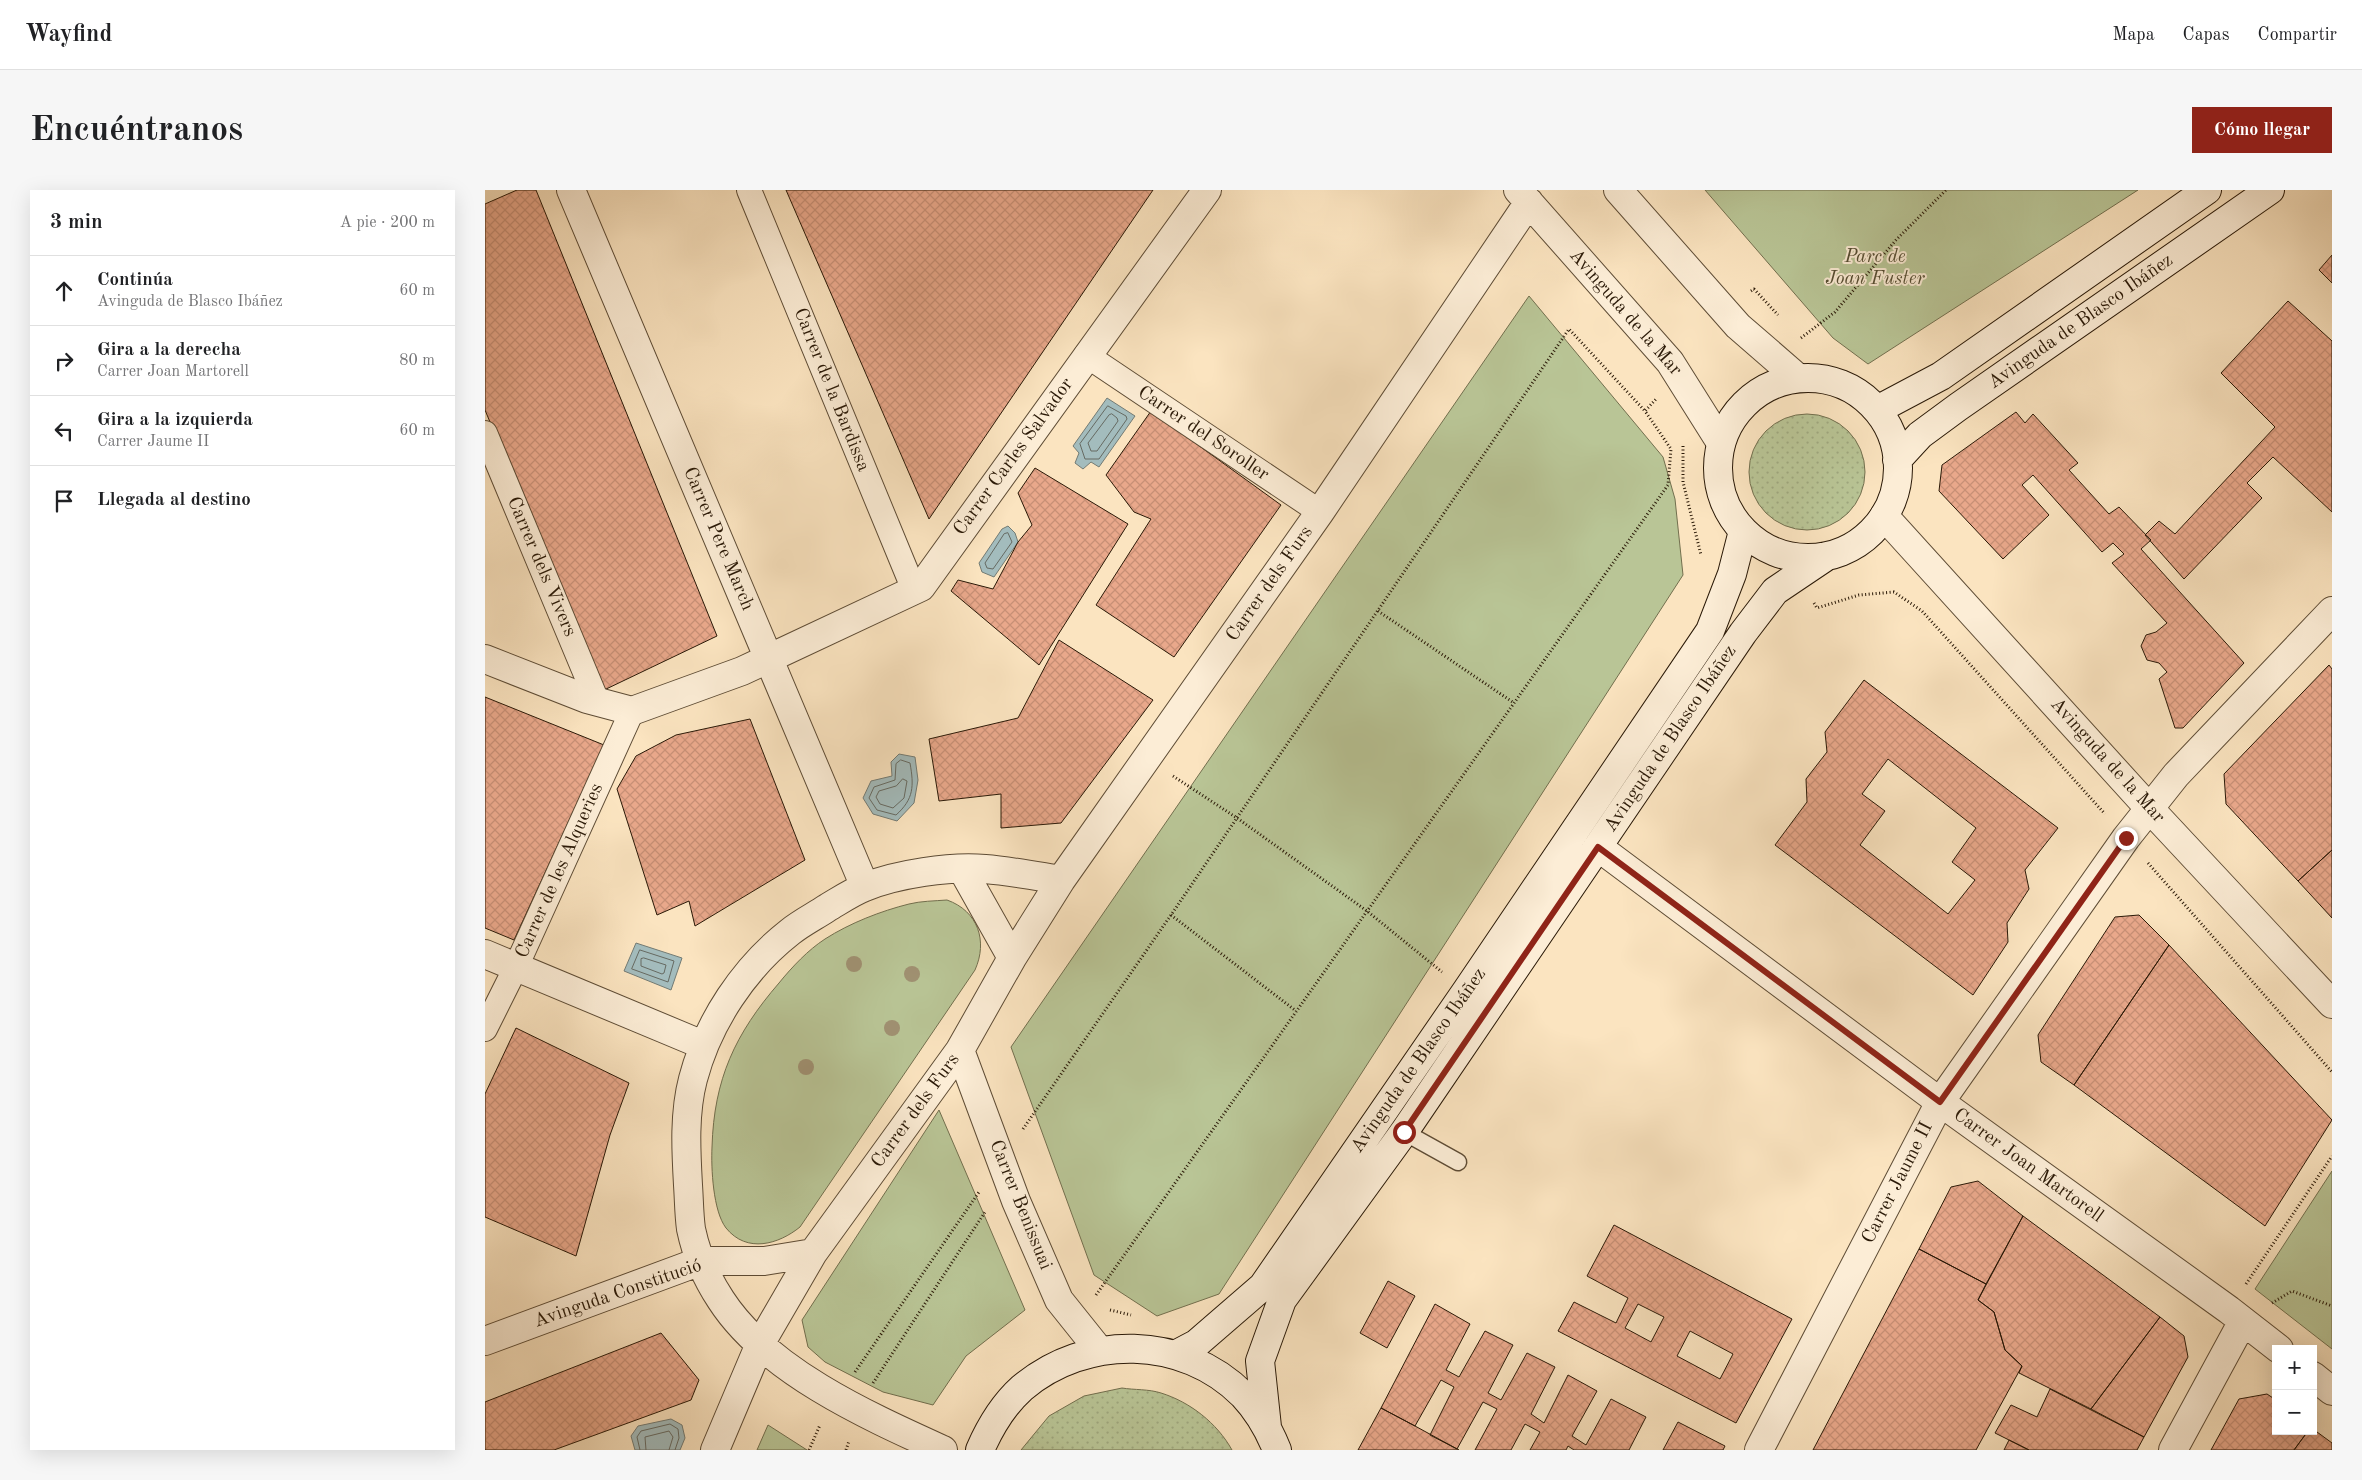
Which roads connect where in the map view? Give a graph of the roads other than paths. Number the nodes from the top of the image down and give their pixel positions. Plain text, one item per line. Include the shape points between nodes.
1 (571, 190) edge
2 (749, 190) edge
3 (1207, 190) edge
4 (2207, 190) edge
5 (2270, 190) edge
6 (1624, 192) edge
7 (1524, 196) edge
8 (1087, 355) junction
9 (1797, 378) junction
10 (1877, 410) junction
11 (485, 433) edge
12 (1721, 443) junction
13 (1897, 460) junction
14 (1320, 512) junction
15 (1884, 516) junction
16 (1743, 531) junction
17 (1827, 556) junction
18 (913, 590) junction
19 (2332, 611) edge
20 (485, 659) edge
21 (769, 660) junction
22 (597, 702) junction
23 (632, 711) junction
24 (2149, 808) junction
25 (1598, 847) junction
26 (961, 869) junction
27 (1061, 880) junction
28 (865, 887) junction
29 (485, 954) edge
30 (1012, 958) junction
31 (516, 967) junction
32 (2332, 1004) edge
33 (485, 1029) edge
34 (703, 1045) junction
35 (960, 1050) junction
36 (1940, 1102) junction
37 (1404, 1132) junction
38 (1457, 1162) dead end
39 (813, 1253) junction
40 (701, 1261) junction
41 (2236, 1315) junction
42 (485, 1341) edge
43 (2274, 1345) edge
44 (759, 1346) junction
45 (1099, 1350) junction
46 (1177, 1354) junction
47 (2317, 1379) edge
48 (2332, 1391) edge
49 (1272, 1439) edge
50 (715, 1450) edge
51 (943, 1450) edge
52 (980, 1450) edge
53 (1759, 1450) edge
54 (2173, 1450) edge

1 - 21 street, Carrer Pere March
2 - 18 street, Carrer de la Bardissa
3 - 8 street, Carrer Carles Salvador
4 - 10 street, Avinguda de Blasco Ibáñez via 1941,376
5 - 13 street, Avinguda de Blasco Ibáñez via 1958,407 1920,435
6 - 9 street via 1726,314
7 - 12 street, Avinguda de la Mar via 1670,362
7 - 14 street, Carrer dels Furs
8 - 14 street, Carrer del Soroller
8 - 18 street, Carrer Carles Salvador via 921,587
9 - 10 street via 1827,380 1855,391
9 - 12 street via 1772,385 1750,400 1732,419
10 - 13 street via 1894,442
11 - 22 street, Carrer dels Vivers
12 - 16 street via 1718,467 1721,490 1729,512
13 - 15 street via 1895,489
14 - 27 street, Carrer dels Furs
15 - 17 street via 1869,534 1850,548
15 - 24 street, Avinguda de la Mar
16 - 17 street via 1761,546 1782,555
16 - 46 street, Avinguda de Blasco Ibáñez via 1732,574 1710,631 1467,990 1263,1286 1196,1344
17 - 25 street, Avinguda de Blasco Ibáñez via 1775,591
18 - 21 street, Carrer Carles Salvador
19 - 24 street, Carrer Jaume II via 2176,775
20 - 22 street
21 - 23 street, Carrer Carles Salvador
21 - 28 street, Carrer Pere March
22 - 23 street
23 - 31 street, Carrer de les Alqueries
24 - 32 street, Avinguda de la Mar
24 - 36 street, Carrer Jaume II
25 - 36 street, Carrer Joan Martorell
25 - 37 street, Avinguda de Blasco Ibáñez
26 - 27 street
26 - 28 street via 921,873
26 - 30 street
27 - 30 street, Carrer dels Furs
28 - 34 street via 779,941 747,975
29 - 31 street
30 - 35 street, Carrer dels Furs
31 - 33 street, Carrer de les Alqueries
31 - 34 street
34 - 40 street via 687,1109 686,1156 691,1228
35 - 39 street, Carrer dels Furs
35 - 45 street, Carrer Benissuai via 1016,1200 1059,1300
36 - 41 street, Carrer Joan Martorell
36 - 53 street, Carrer Jaume II
37 - 38 lane
37 - 49 street, Avinguda de Blasco Ibáñez via 1282,1300 1260,1362
39 - 40 street, Avinguda Constitució via 764,1261
39 - 44 street, Carrer dels Furs
40 - 42 street, Avinguda Constitució
40 - 44 street via 722,1302
41 - 43 street, Carrer Joan Martorell
41 - 54 street
44 - 50 street, Carrer dels Furs
44 - 51 street via 837,1398
45 - 46 street via 1138,1347
45 - 52 street via 1057,1364 1022,1388 993,1421
46 - 49 street via 1213,1371 1243,1396
47 - 48 street

